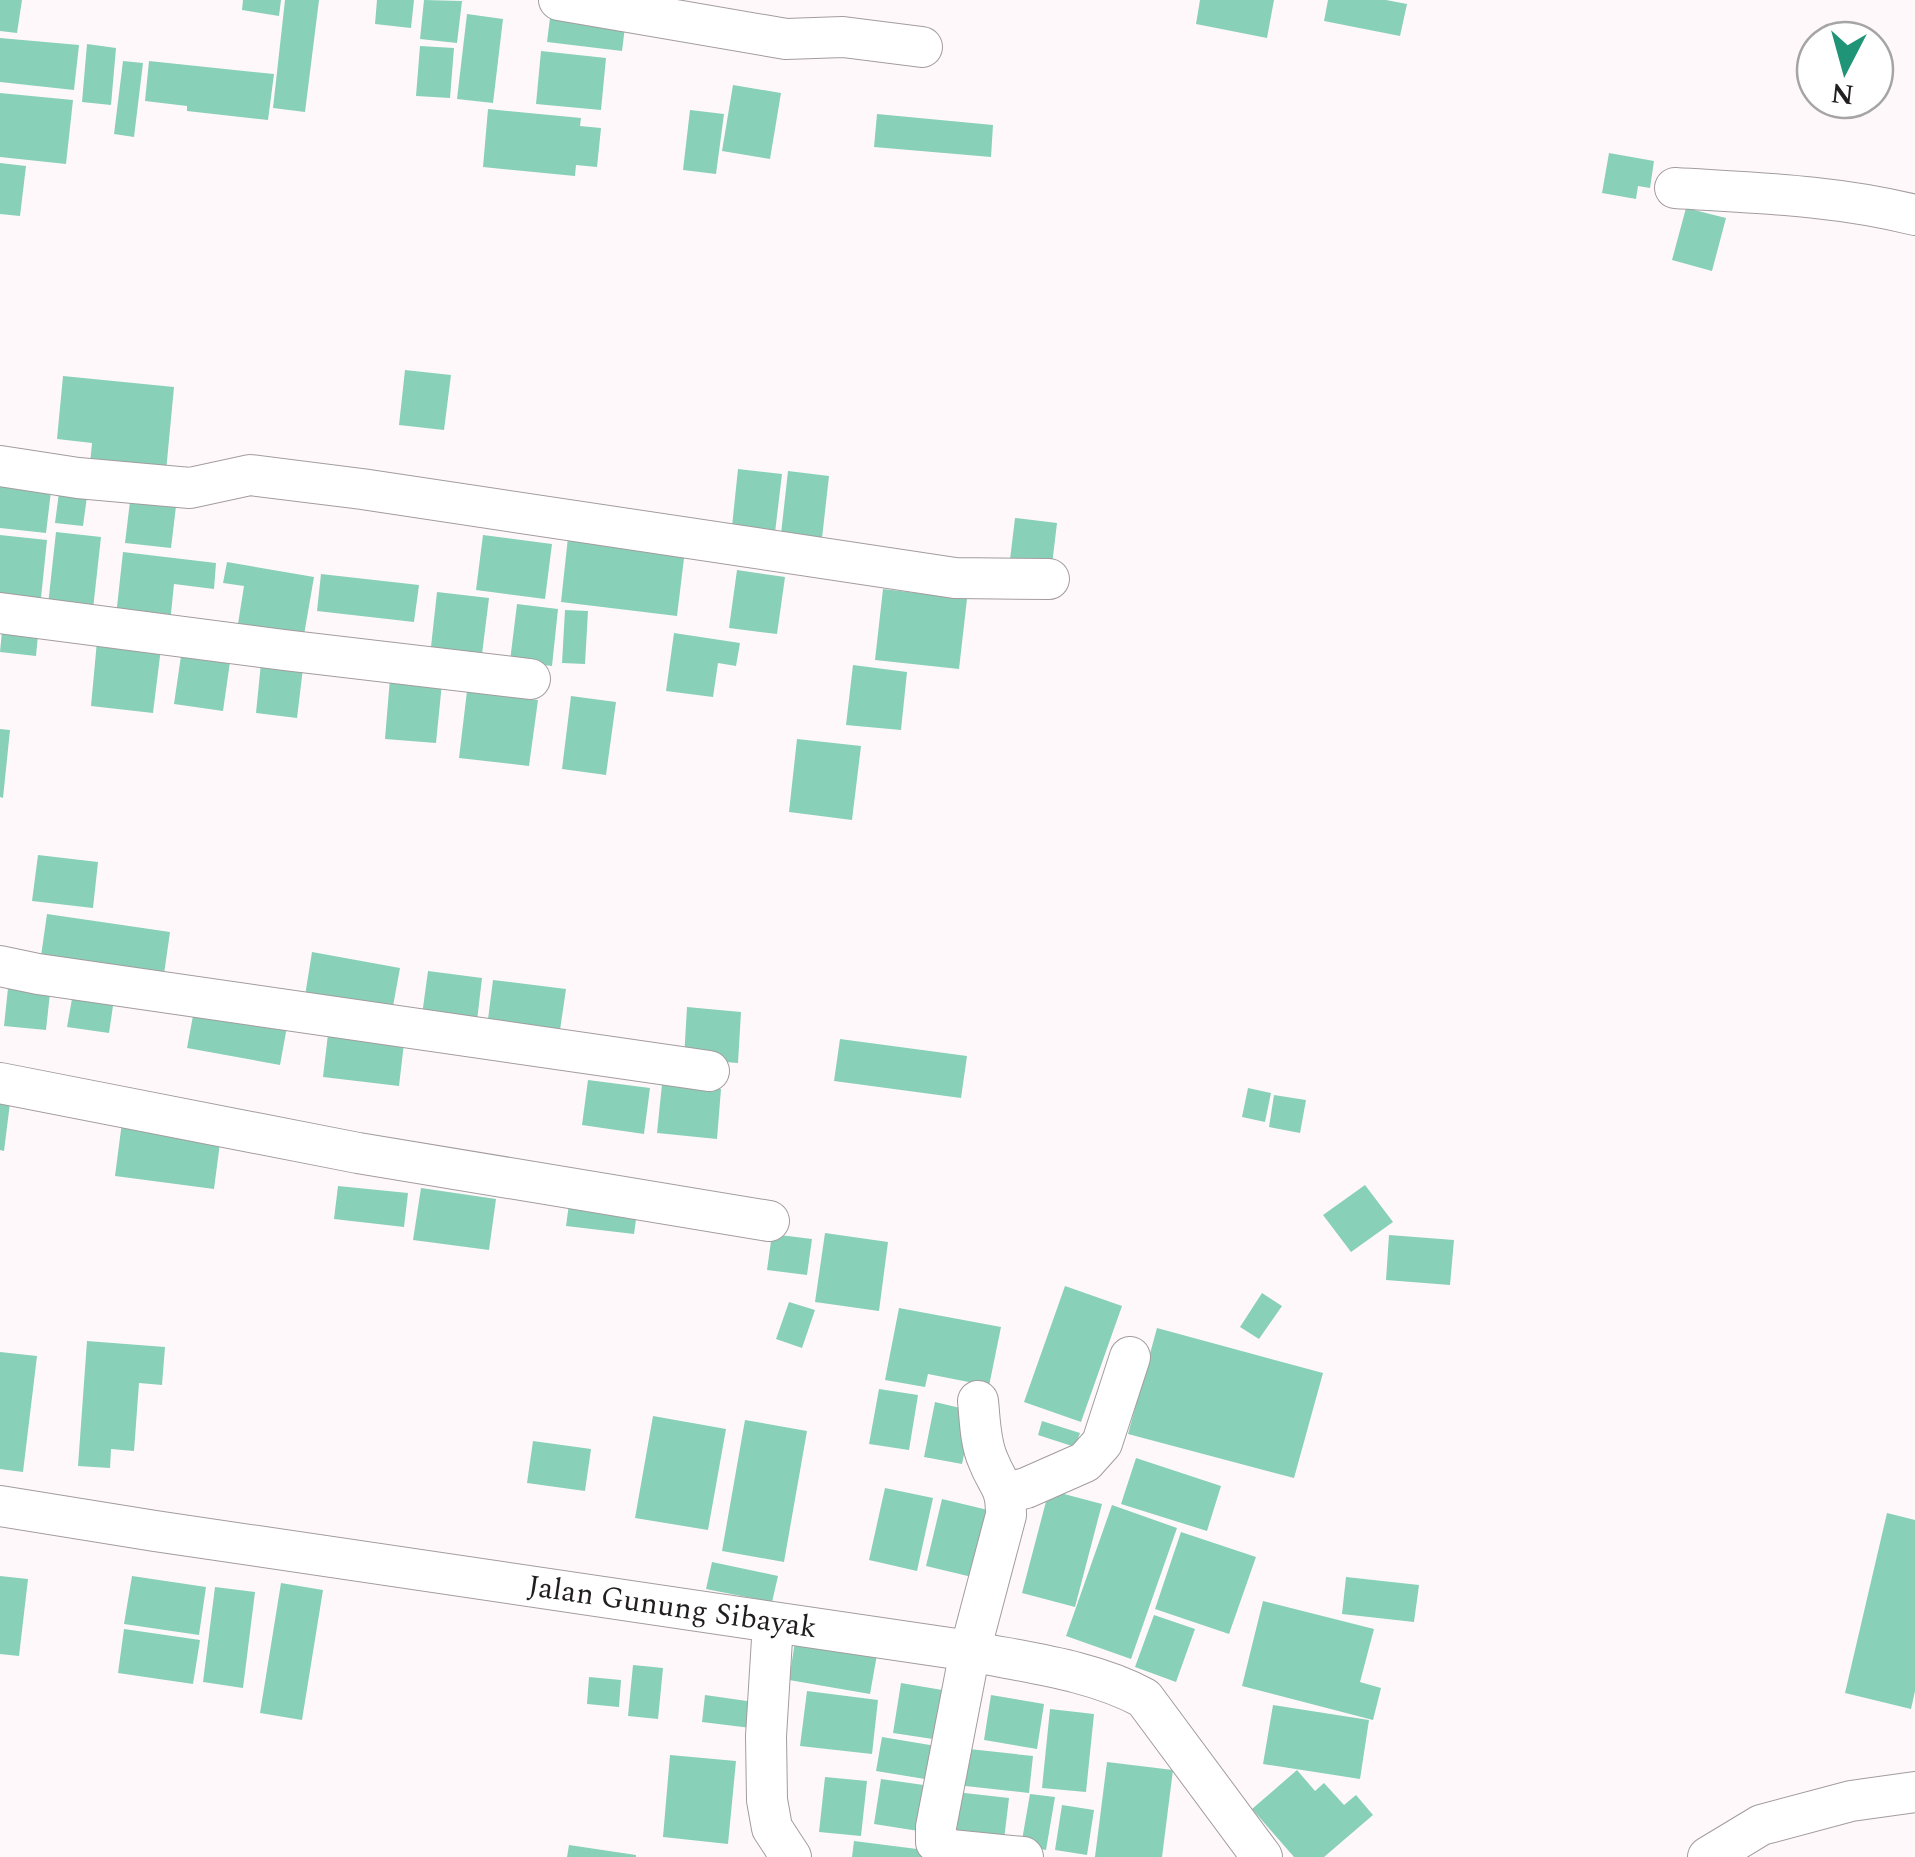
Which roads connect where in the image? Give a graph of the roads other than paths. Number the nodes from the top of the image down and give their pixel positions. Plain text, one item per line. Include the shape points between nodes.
1 (559, 0) edge
2 (922, 47) dead end
3 (1675, 188) dead end
4 (1915, 215) edge
5 (0, 466) edge
6 (1049, 579) dead end
7 (0, 613) edge
8 (530, 679) dead end
9 (0, 966) edge
10 (709, 1071) dead end
11 (0, 1082) edge
12 (769, 1221) dead end
13 (1130, 1358) dead end
14 (978, 1401) dead end
15 (1006, 1493) junction
16 (0, 1506) edge
17 (773, 1623) junction
18 (970, 1651) junction
19 (1915, 1792) edge
20 (791, 1857) edge
21 (1022, 1857) edge
22 (1262, 1857) edge
23 (1708, 1857) edge

1 - 2 street via 786,38
3 - 4 street via 1804,196
5 - 6 street via 190,488 250,475 955,578
7 - 8 street
9 - 10 street
11 - 12 street via 358,1153
13 - 15 street via 1102,1443 1064,1473
14 - 15 street via 987,1458
15 - 18 street
16 - 17 street, Jalan Gunung Sibayak
17 - 18 street, Jalan Gunung Sibayak
17 - 20 street via 767,1800 772,1828
18 - 21 street via 936,1842 951,1850
18 - 22 street, Jalan Gunung Sibayak via 1084,1674 1144,1698
19 - 23 street via 1761,1825

